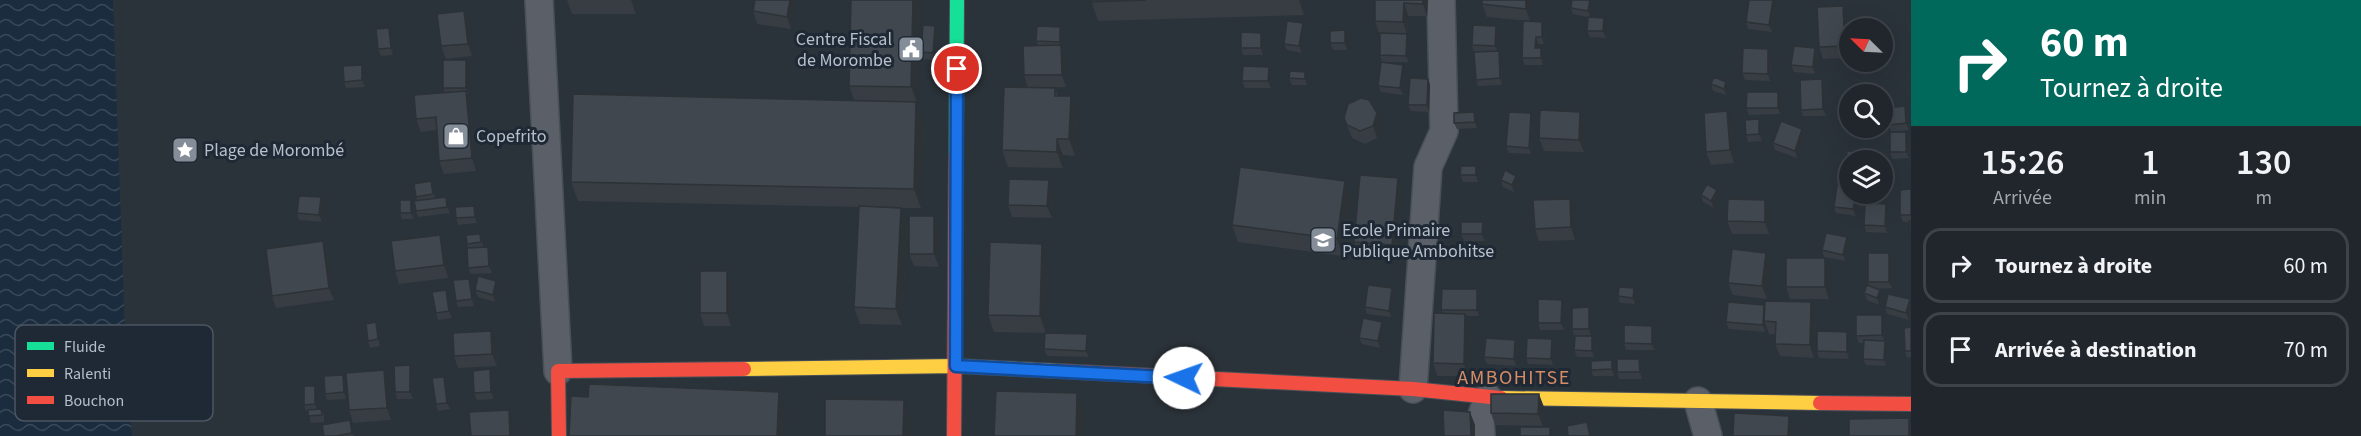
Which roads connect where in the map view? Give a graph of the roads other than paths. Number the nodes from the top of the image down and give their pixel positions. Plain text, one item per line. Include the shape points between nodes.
1 (539, 0) edge
2 (957, 0) edge
3 (1441, 0) edge
4 (956, 366) junction
5 (558, 372) junction
6 (1413, 389) junction
7 (1488, 398) junction
8 (1698, 401) junction
9 (1911, 404) edge
10 (559, 436) edge
11 (954, 436) edge
12 (1481, 436) edge
13 (1708, 436) edge

1 - 5 street
2 - 4 street
3 - 6 street via 1444,130 1428,167
4 - 5 street
4 - 6 street
4 - 11 street
5 - 10 street
6 - 7 street
7 - 8 street
7 - 12 street via 1480,421
8 - 9 street
8 - 13 street

